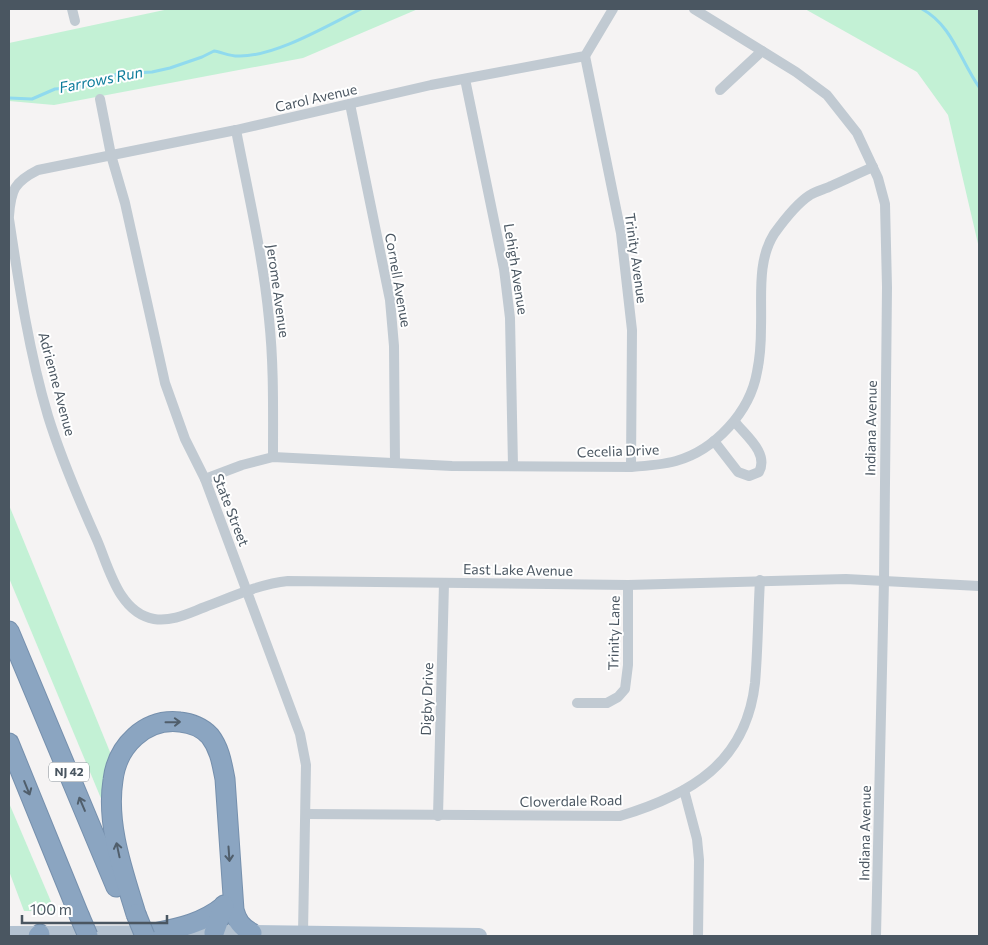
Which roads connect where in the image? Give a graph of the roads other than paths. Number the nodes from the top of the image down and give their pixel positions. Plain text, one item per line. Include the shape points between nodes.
1 (72, 9) edge
2 (613, 9) edge
3 (694, 9) edge
4 (75, 21) dead end
5 (762, 51) junction
6 (585, 56) junction
7 (465, 79) junction
8 (720, 90) dead end
9 (100, 100) dead end
10 (350, 104) junction
11 (236, 130) junction
12 (111, 155) junction
13 (874, 167) junction
14 (10, 195) edge
15 (9, 218) edge
16 (735, 422) junction
17 (714, 441) junction
18 (273, 457) junction
19 (395, 463) junction
20 (513, 466) junction
21 (631, 467) junction
22 (205, 479) junction
23 (101, 550) joint
24 (760, 580) junction
25 (884, 581) junction
26 (444, 583) junction
27 (628, 585) junction
28 (979, 586) edge
29 (248, 591) junction
30 (9, 631) edge
31 (577, 703) dead end
32 (9, 743) edge
33 (684, 790) junction
34 (307, 814) junction
35 (438, 816) junction
36 (231, 884) junction
37 (224, 906) junction
38 (131, 914) junction
39 (214, 933) junction
40 (252, 933) junction
41 (304, 933) junction
42 (9, 934) edge
43 (39, 935) edge
44 (150, 935) edge
45 (88, 936) edge
46 (136, 936) edge
47 (479, 936) edge
48 (698, 936) edge
49 (876, 936) edge

1 - 4 street
2 - 6 street
3 - 5 street, Indiana Avenue
5 - 8 street
5 - 13 street, Indiana Avenue via 827,95 857,133
6 - 7 street, Carol Avenue
6 - 21 street, Trinity Avenue via 620,233 632,330
7 - 10 street, Carol Avenue
7 - 20 street, Lehigh Avenue via 509,308
9 - 12 street, State Street
10 - 11 street, Carol Avenue
10 - 19 street, Cornell Avenue via 390,300 394,346
11 - 12 street, Carol Avenue
11 - 18 street, Jerome Avenue via 269,317
12 - 14 street, Carol Avenue via 38,170 17,183
12 - 22 street, State Street via 125,203 165,383 185,440
13 - 16 street, Cecelia Drive via 810,195 793,210 774,235 762,269 757,373 750,396
13 - 25 street, Indiana Avenue via 885,204
14 - 15 street, Adrienne Avenue
15 - 23 street, Adrienne Avenue via 17,276 49,418
16 - 17 street, Cecelia Drive
16 - 17 street via 759,450 763,461 759,472 750,476 738,472
17 - 21 street, Cecelia Drive via 678,461
18 - 19 street, Cecelia Drive
18 - 22 street, Cecelia Drive
19 - 20 street, Cecelia Drive
20 - 21 street, Cecelia Drive
22 - 29 street, State Street
23 - 29 street, East Lake Avenue via 122,597 135,611 153,619 176,618
24 - 25 street, East Lake Avenue
24 - 27 street, East Lake Avenue
24 - 33 street, Cloverdale Road via 755,684 750,709 731,750 710,774
25 - 28 street, East Lake Avenue
25 - 49 street, Indiana Avenue
26 - 27 street, East Lake Avenue
26 - 29 street, East Lake Avenue via 288,581
26 - 35 street, Digby Drive
27 - 31 street, Trinity Lane via 625,689 618,698 607,703
29 - 34 street, State Street via 300,734 306,765
38 -> 30 highway, NJ 42
32 -> 45 highway, bridge
33 - 35 street, Cloverdale Road via 647,808 620,816
33 - 48 street via 699,860
34 - 35 street, Cloverdale Road
34 - 41 street, State Street
36 - 37 highway
38 -> 36 highway via 115,836 113,779 125,748 135,735 162,722 188,722 200,728 209,735 221,758
36 - 40 highway via 237,920
37 - 39 highway
37 - 44 highway via 198,922
38 - 44 highway, bridge
38 - 46 highway, NJ 42
39 - 40 main road
39 - 44 main road
40 - 41 main road
41 - 47 main road
42 - 43 main road
43 - 44 main road

